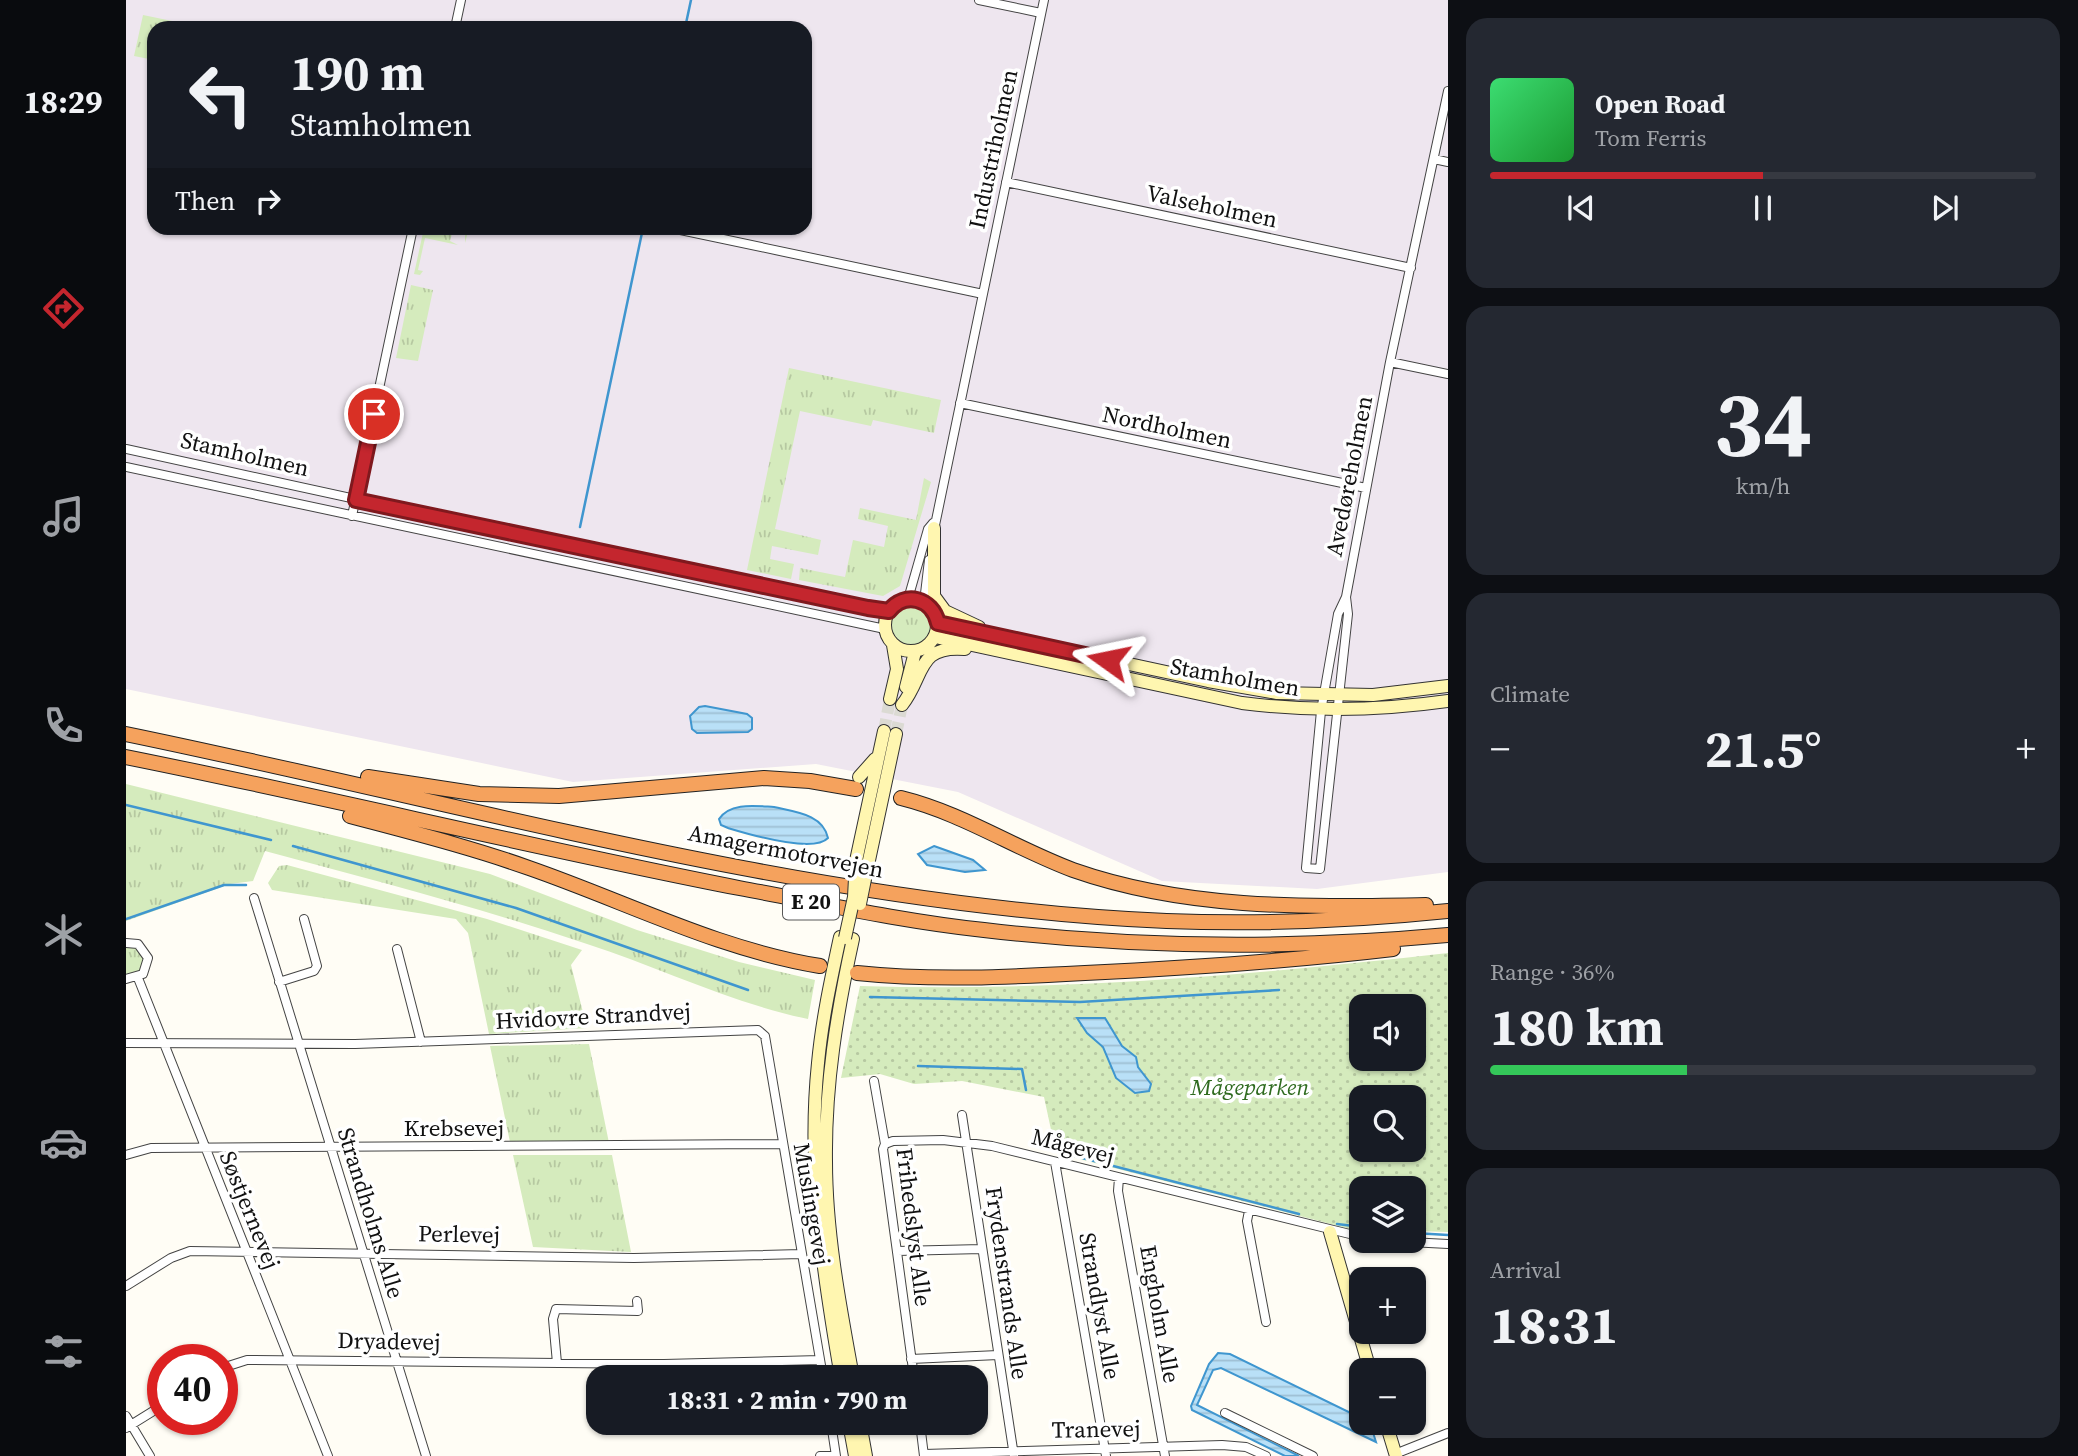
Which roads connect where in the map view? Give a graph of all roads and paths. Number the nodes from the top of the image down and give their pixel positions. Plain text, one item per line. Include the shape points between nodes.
1 (461, 0) edge
2 (979, 0) edge
3 (1044, 0) edge
4 (1041, 13) junction
5 (456, 21) edge
6 (1448, 91) edge
7 (1434, 159) junction
8 (1448, 162) edge
9 (1006, 182) junction
10 (412, 235) edge
11 (704, 235) edge
12 (1411, 268) junction
13 (983, 294) junction
14 (1390, 362) junction
15 (1448, 374) edge
16 (960, 402) junction
17 (126, 449) edge
18 (126, 467) edge
19 (1366, 488) junction
20 (356, 500) junction
21 (352, 516) junction
22 (934, 524) junction
23 (617, 556) junction
24 (614, 571) junction
25 (1346, 597) junction
26 (908, 599) junction
27 (924, 602) junction
28 (889, 611) junction
29 (938, 623) junction
30 (885, 629) junction
31 (935, 636) junction
32 (998, 636) junction
33 (893, 645) junction
34 (993, 651) junction
35 (915, 652) junction
36 (1448, 686) edge
37 (1324, 696) junction
38 (1338, 696) junction
39 (1448, 701) edge
40 (896, 702) junction
41 (1321, 711) junction
42 (1336, 711) junction
43 (126, 734) edge
44 (187, 747) junction
45 (879, 753) junction
46 (126, 757) edge
47 (184, 769) junction
48 (866, 790) junction
49 (901, 798) joint
50 (863, 861) junction
51 (254, 898) dead end
52 (1448, 904) edge
53 (1448, 911) edge
54 (304, 919) dead end
55 (1448, 935) edge
56 (846, 938) junction
57 (1448, 942) edge
58 (126, 943) edge
59 (397, 949) dead end
60 (840, 969) junction
61 (138, 978) junction
62 (126, 979) edge
63 (279, 982) junction
64 (765, 1036) joint
65 (421, 1042) junction
66 (126, 1043) edge
67 (163, 1043) junction
68 (298, 1044) junction
69 (874, 1081) dead end
70 (962, 1115) dead end
71 (967, 1142) junction
72 (783, 1144) junction
73 (885, 1144) junction
74 (330, 1146) junction
75 (204, 1149) junction
76 (126, 1155) edge
77 (1055, 1161) junction
78 (1119, 1178) junction
79 (1249, 1211) junction
80 (1330, 1232) junction
81 (1349, 1235) edge
82 (1426, 1243) edge
83 (1448, 1244) edge
84 (982, 1249) junction
85 (246, 1250) junction
86 (897, 1251) junction
87 (363, 1252) junction
88 (802, 1254) junction
89 (126, 1286) edge
90 (636, 1301) dead end
91 (1266, 1322) dead end
92 (998, 1355) junction
93 (1367, 1358) edge
94 (911, 1359) junction
95 (291, 1360) junction
96 (396, 1360) junction
97 (820, 1360) junction
98 (238, 1363) edge
99 (556, 1363) junction
100 (821, 1365) edge
101 (839, 1365) edge
102 (851, 1365) edge
103 (912, 1365) edge
104 (147, 1413) edge
105 (1225, 1413) dead end
106 (128, 1423) edge
107 (1448, 1433) edge
108 (833, 1435) edge
109 (851, 1435) edge
110 (862, 1435) edge
111 (922, 1435) edge
112 (1389, 1435) edge
113 (1164, 1446) junction
114 (1105, 1452) edge
115 (1013, 1453) edge
116 (924, 1455) edge
117 (1395, 1455) edge
118 (150, 1456) edge
119 (328, 1456) edge
120 (426, 1456) edge
121 (820, 1456) edge
122 (836, 1456) edge
123 (855, 1456) edge
124 (866, 1456) edge
125 (1165, 1456) edge
126 (1266, 1456) edge
127 (1313, 1456) edge

1 - 5 street
2 - 4 street
3 - 4 street, Industriholmen
4 - 9 street, Industriholmen
6 - 7 street, Avedøreholmen
7 - 8 street
7 - 12 street, Avedøreholmen
9 - 12 street, Valseholmen
9 - 13 street, Industriholmen
10 - 20 street
11 - 13 street
12 - 14 street, Avedøreholmen
13 - 16 street, Industriholmen
14 - 15 street
14 - 19 street, Avedøreholmen
16 - 19 street, Nordholmen
16 - 22 street, Industriholmen
17 - 20 street, Stamholmen
18 - 21 street, Stamholmen
19 - 25 street, Avedøreholmen
20 - 21 street
20 - 23 street, Stamholmen
21 - 24 street, Stamholmen
22 - 26 street, Industriholmen via 928,529
22 - 27 street, Industriholmen
22 - 32 street via 934,596 945,611
23 - 24 street
23 - 28 street, Stamholmen
24 - 30 street, Stamholmen
25 - 37 street, Avedøreholmen via 1338,614
25 - 38 street, Avedøreholmen
26 - 27 street
26 - 28 street
27 - 29 street
28 - 30 street
29 - 31 street
29 - 32 street, Stamholmen
30 - 33 street
31 - 34 street, Stamholmen
31 - 35 street
32 - 37 street, Stamholmen via 1246,689
33 - 35 street
33 - 40 street
34 - 40 street via 943,648 920,666 911,693
34 - 41 street, Stamholmen via 1242,703
35 - 40 street
36 - 38 street, Stamholmen
37 - 38 street, Stamholmen
37 - 41 street, Avedøreholmen
38 - 42 street, Avedøreholmen
39 - 42 street, Stamholmen
41 - 42 street, Stamholmen
41 - 42 street, Avedøreholmen via 1306,868 1320,869
43 - 44 highway, Amagermotorvejen / E 20
44 - 48 highway via 479,794 559,796 764,778
44 - 53 highway, Amagermotorvejen / E 20 via 809,880 972,905 1101,918 1242,923
45 - 48 street
45 - 48 street via 865,774
45 - 48 street via 890,732
46 - 47 highway, Amagermotorvejen / E 20
47 - 55 highway, Amagermotorvejen / E 20 via 635,867 971,929 1102,940 1244,944
47 - 60 highway via 443,840 740,948
48 - 49 street
48 - 50 street
49 - 52 highway via 944,811 1071,869 1155,894 1256,905
50 - 56 street, bridge
50 - 56 street, bridge via 864,887
51 - 63 street, Strandholms Alle
54 - 63 street via 317,966
56 - 60 street
57 - 60 highway via 1173,969 951,978
58 - 61 street, Søstjernevej via 138,944 146,953 146,970
59 - 65 street
60 - 101 street via 818,1065 814,1152 819,1239
60 - 102 street via 825,1160 831,1237
61 - 62 street
61 - 67 street, Søstjernevej
63 - 68 street, Strandholms Alle
64 - 65 street, Hvidovre Strandvej via 758,1030 722,1030
64 - 72 street, Muslingevej
65 - 68 street, Hvidovre Strandvej
66 - 67 street, Hvidovre Strandvej
67 - 68 street, Hvidovre Strandvej
67 - 75 street, Søstjernevej
68 - 74 street, Strandholms Alle
69 - 73 street, Frihedslyst Alle
70 - 71 street, Frydenstrands Alle
71 - 73 street, Mågevej
71 - 77 street, Mågevej
71 - 84 street, Frydenstrands Alle
72 - 74 street, Krebsevej
72 - 88 street, Muslingevej
73 - 86 street, Frihedslyst Alle
74 - 75 street, Krebsevej
74 - 87 street, Strandholms Alle
75 - 76 street, Krebsevej via 151,1147
75 - 85 street, Søstjernevej
77 - 78 street, Mågevej
77 - 114 street, Strandlyst Alle
78 - 79 street, Mågevej
78 - 113 street, Engholm Alle
79 - 80 street, Mågevej
79 - 91 street
80 - 81 street, Mågevej
80 - 93 street
82 - 83 street
84 - 86 street
84 - 92 street, Frydenstrands Alle
85 - 87 street, Perlevej
85 - 89 street, Perlevej via 181,1253
85 - 95 street, Søstjernevej
86 - 94 street, Frihedslyst Alle
87 - 88 street, Perlevej via 634,1258
87 - 96 street, Strandholms Alle
88 - 97 street, Muslingevej
90 - 99 street via 638,1311 556,1309
92 - 94 street
92 - 115 street, Frydenstrands Alle
94 - 103 street, Frihedslyst Alle
95 - 96 street, Dryadevej
95 - 98 street, Dryadevej
95 - 119 street, Søstjernevej
96 - 99 street, Dryadevej
96 - 120 street, Strandholms Alle
97 - 99 street, Dryadevej
97 - 100 street, Muslingevej
104 - 106 street
105 - 127 street
106 - 118 street
107 - 117 street
108 - 122 street
109 - 123 street
110 - 124 street
111 - 116 street
112 - 117 street
113 - 114 street, Tranevej
113 - 125 street, Engholm Alle
113 - 126 street, Tranevej via 1234,1446
114 - 115 street, Tranevej
115 - 116 street, Tranevej
121 - 122 street

